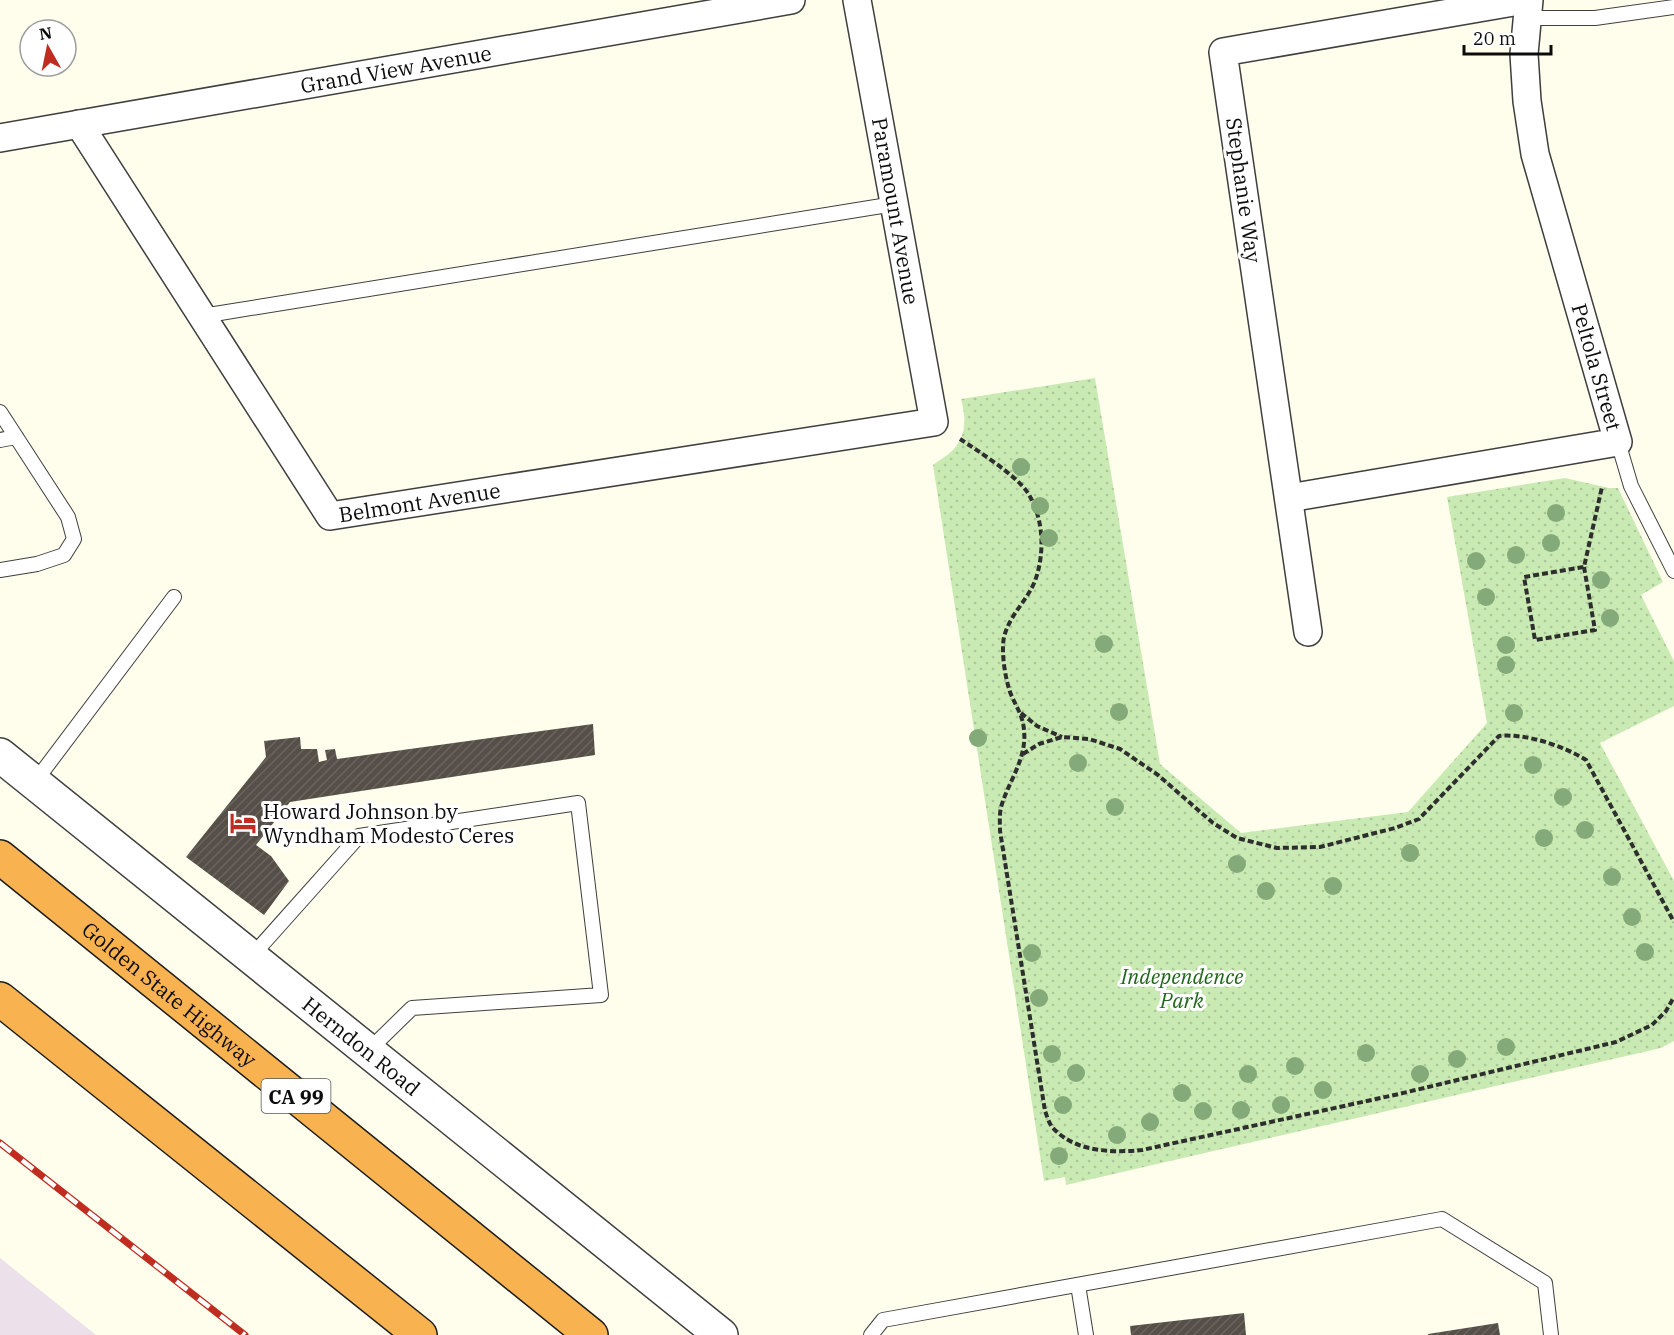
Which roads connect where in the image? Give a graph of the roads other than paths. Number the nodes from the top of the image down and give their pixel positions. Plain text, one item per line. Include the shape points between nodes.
1 (791, 0) edge
2 (857, 0) edge
3 (1527, 6) edge
4 (1674, 7) edge
5 (79, 124) junction
6 (0, 138) edge
7 (894, 204) junction
8 (202, 316) junction
9 (0, 412) edge
10 (934, 422) joint
11 (16, 437) junction
12 (0, 440) edge
13 (1618, 442) junction
14 (1289, 498) junction
15 (0, 570) edge
16 (1674, 571) edge
17 (174, 597) dead end
18 (1308, 632) dead end
19 (0, 755) edge
20 (34, 783) junction
21 (0, 857) edge
22 (251, 957) junction
23 (0, 999) edge
24 (368, 1051) junction
25 (1078, 1285) junction
26 (420, 1335) edge
27 (591, 1335) edge
28 (721, 1335) edge
29 (871, 1335) edge
30 (1086, 1335) edge
31 (1551, 1335) edge

1 - 5 street, Grand View Avenue
2 - 7 street, Paramount Avenue
3 - 4 lane via 1595,18
3 - 13 street, Peltola Street via 1524,54 1535,154
3 - 14 street, Stephanie Way via 1223,52
5 - 6 street, Grand View Avenue
5 - 8 street, Belmont Avenue
7 - 8 lane
7 - 10 street, Paramount Avenue
8 - 10 street, Belmont Avenue via 330,516
9 - 11 lane
11 - 12 lane
11 - 15 lane via 68,517 74,539 64,555
13 - 14 street, Peltola Street
13 - 16 lane via 1630,486
14 - 18 street, Stephanie Way
17 - 20 lane
19 - 20 street, Herndon Road
20 - 22 street, Herndon Road
21 - 27 highway, Golden State Highway / CA 99
22 - 24 street, Herndon Road
22 - 24 lane via 359,836 578,803 601,995 411,1008
23 - 26 highway
24 - 28 street, Herndon Road
25 - 29 lane via 883,1320
25 - 30 lane
25 - 31 lane via 1442,1219 1545,1283

